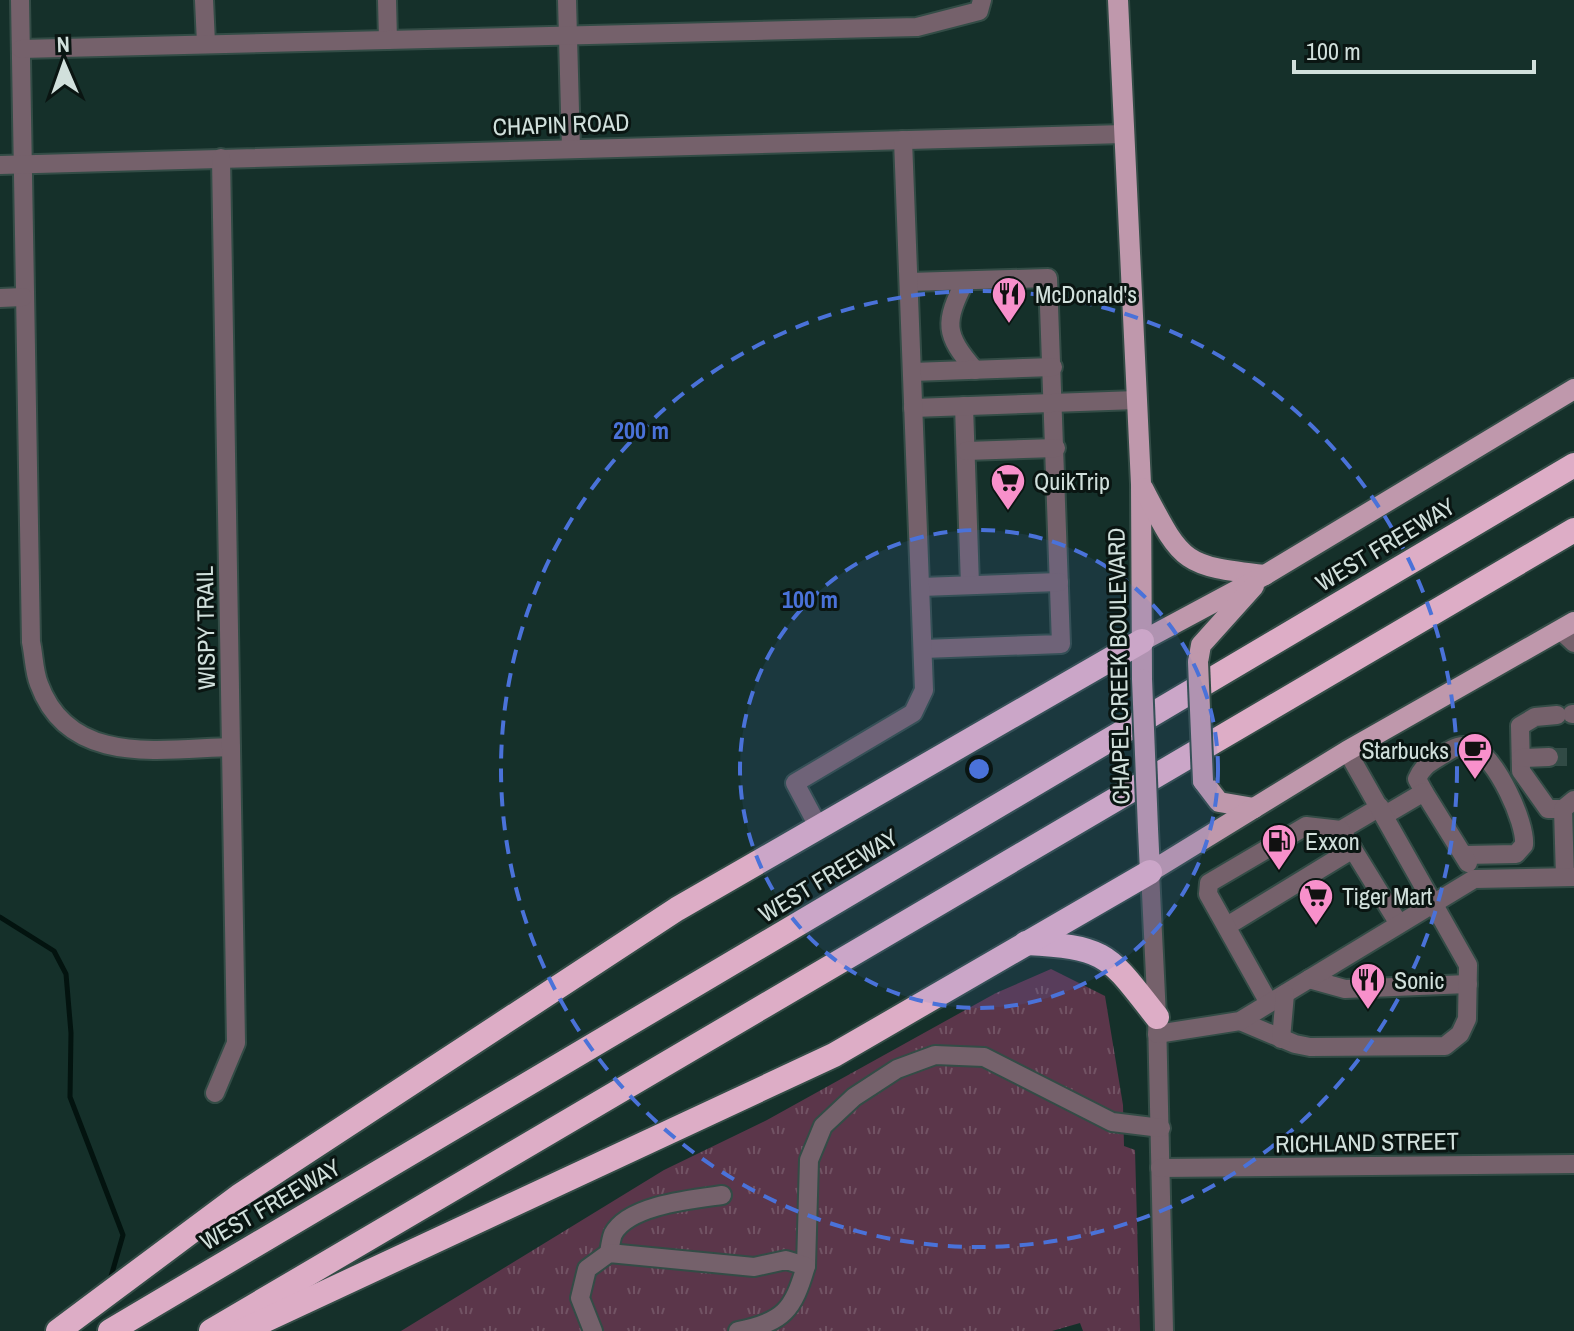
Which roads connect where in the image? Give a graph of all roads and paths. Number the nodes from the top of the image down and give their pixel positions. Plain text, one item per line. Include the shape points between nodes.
1 (20, 0) edge
2 (204, 0) edge
3 (387, 0) edge
4 (567, 0) edge
5 (1118, 0) edge
6 (980, 6) edge
7 (568, 37) junction
8 (388, 40) junction
9 (206, 43) junction
10 (21, 49) junction
11 (1124, 134) junction
12 (903, 140) junction
13 (571, 148) junction
14 (221, 158) junction
15 (0, 165) edge
16 (20, 165) junction
17 (965, 281) junction
18 (909, 282) junction
19 (23, 297) junction
20 (0, 298) edge
21 (1053, 367) junction
22 (975, 370) junction
23 (912, 372) junction
24 (1574, 389) edge
25 (1137, 400) junction
26 (1055, 403) junction
27 (964, 406) junction
28 (913, 408) junction
29 (1056, 448) junction
30 (966, 451) junction
31 (1574, 465) edge
32 (1141, 484) junction
33 (1574, 530) edge
34 (1265, 575) junction
35 (1059, 582) junction
36 (970, 585) junction
37 (921, 587) junction
38 (1569, 632) edge
39 (1142, 641) junction
40 (923, 649) junction
41 (1568, 714) edge
42 (231, 747) junction
43 (1347, 751) junction
44 (1549, 757) tunnel mouth
45 (1521, 758) junction
46 (1424, 792) junction
47 (1568, 804) edge
48 (1254, 808) junction
49 (1382, 811) junction
50 (819, 828) junction
51 (1341, 830) junction
52 (1353, 849) junction
53 (1569, 850) edge
54 (1464, 855) junction
55 (1150, 872) junction
56 (1570, 877) edge
57 (1474, 879) junction
58 (1436, 902) junction
59 (1399, 924) junction
60 (1227, 926) junction
61 (1026, 943) junction
62 (1309, 979) junction
63 (1468, 984) junction
64 (1277, 998) junction
65 (1240, 1021) junction
66 (1157, 1026) junction
67 (1281, 1039) junction
68 (215, 1093) dead end
69 (1161, 1128) junction
70 (1574, 1164) edge
71 (1160, 1168) junction
72 (722, 1195) dead end
73 (609, 1253) junction
74 (806, 1266) junction
75 (58, 1331) edge
76 (110, 1331) edge
77 (211, 1331) edge
78 (242, 1331) edge
79 (593, 1331) edge
80 (738, 1331) edge
81 (1164, 1331) edge

1 - 10 street
2 - 9 street
3 - 8 street
4 - 7 street
5 - 11 main road, CHAPEL CREEK BOULEVARD
6 - 7 street via 917,27
7 - 8 street
7 - 13 street
8 - 9 street
9 - 10 street
10 - 16 street
11 - 12 street, CHAPIN ROAD
11 - 25 main road, CHAPEL CREEK BOULEVARD
12 - 13 street, CHAPIN ROAD
12 - 18 street
13 - 14 street, CHAPIN ROAD
14 - 16 street, CHAPIN ROAD
14 - 42 street, WISPY TRAIL
15 - 16 street, CHAPIN ROAD
16 - 19 street
17 - 18 street
17 - 21 street via 1048,278
17 - 22 street via 949,332
18 - 23 street
19 - 20 street
19 - 42 street via 31,642 39,684 54,715 86,741 123,751
21 - 22 street
21 - 26 street
22 - 23 street
23 - 28 street
24 - 34 main road, WEST FREEWAY
25 - 26 street
25 - 32 main road, CHAPEL CREEK BOULEVARD
26 - 27 street
26 - 29 street
27 - 28 street
27 - 30 street
28 - 37 street
29 - 30 street
29 - 35 street
30 - 36 street
31 - 76 highway, WEST FREEWAY
32 - 34 main road via 1171,541 1191,562
32 - 39 main road, CHAPEL CREEK BOULEVARD
33 - 77 highway
34 - 39 main road, WEST FREEWAY
34 - 48 main road, bridge via 1201,645 1198,662 1203,781 1219,802
35 - 36 street
35 - 40 street via 1061,644
36 - 37 street
37 - 40 street
38 - 43 main road
39 - 50 highway
39 - 55 main road, CHAPEL CREEK BOULEVARD, bridge
40 - 50 street via 924,690 913,713 795,783
41 - 45 street via 1535,717 1520,726
42 - 68 street, WISPY TRAIL via 236,1043
43 - 48 main road
43 - 49 street
44 - 45 street
45 - 47 street via 1521,771 1548,809
46 - 49 street
46 - 54 street
46 - 54 street via 1417,779 1422,768 1457,746 1472,747 1487,757 1521,817 1524,845 1516,854
47 - 53 street
48 - 55 main road
49 - 51 street
49 - 58 street
50 - 75 highway via 677,909 239,1196
51 - 52 street
51 - 60 street via 1306,826 1209,883 1208,894
52 - 59 street
52 - 60 street
53 - 56 street
54 - 57 street
55 - 61 highway
55 - 66 street, CHAPEL CREEK BOULEVARD
56 - 57 street
57 - 58 street
58 - 59 street
58 - 63 street via 1468,965
59 - 62 street
60 - 64 street
61 - 66 highway via 1095,950 1116,966
61 - 78 highway via 834,1055
62 - 63 street via 1345,989
62 - 64 street
63 - 67 street via 1467,1019 1460,1034 1445,1046 1310,1047
64 - 65 street
64 - 67 street
65 - 66 street
65 - 67 street
66 - 69 street, CHAPEL CREEK BOULEVARD
69 - 71 street, CHAPEL CREEK BOULEVARD
69 - 74 street via 1112,1122 984,1057 935,1055 897,1069 854,1097 823,1126 809,1160
70 - 71 street, RICHLAND STREET
71 - 81 street, CHAPEL CREEK BOULEVARD
72 - 73 street via 669,1203 631,1218 613,1233
73 - 74 street via 754,1267 786,1260
73 - 79 street via 587,1269 580,1298
74 - 80 street via 784,1316

